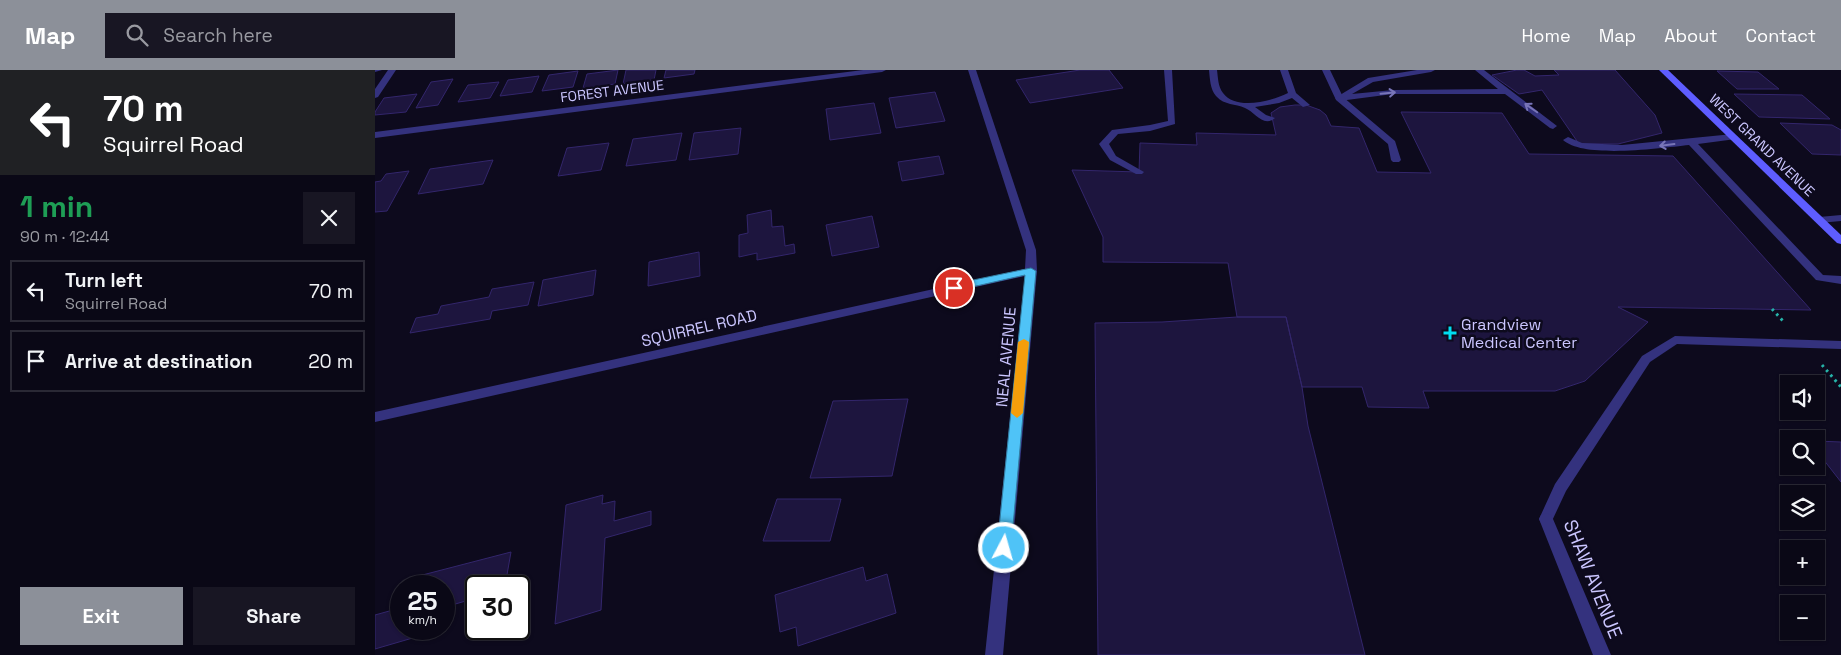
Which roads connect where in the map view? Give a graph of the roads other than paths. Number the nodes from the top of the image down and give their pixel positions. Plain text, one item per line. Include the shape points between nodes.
1 (392, 70) edge
2 (882, 70) edge
3 (972, 70) edge
4 (1169, 70) edge
5 (1213, 70) edge
6 (1284, 70) edge
7 (1326, 70) edge
8 (1431, 70) edge
9 (1479, 70) edge
10 (1663, 70) edge
11 (1507, 91) junction
12 (1292, 94) junction
13 (375, 95) edge
14 (1339, 98) junction
15 (1247, 104) junction
16 (1306, 105) dead end
17 (1271, 118) dead end
18 (1553, 126) dead end
19 (375, 135) edge
20 (1733, 137) junction
21 (1568, 140) dead end
22 (1691, 142) junction
23 (1396, 160) dead end
24 (1139, 172) dead end
25 (1841, 218) edge
26 (1819, 220) junction
27 (1841, 241) edge
28 (1031, 271) junction
29 (1841, 280) edge
30 (1841, 346) edge
31 (375, 417) edge
32 (994, 655) edge
33 (1602, 655) edge

1 - 13 street
2 - 19 street, FOREST AVENUE
3 - 28 street, NEAL AVENUE via 1031,250
4 - 24 street via 1172,122 1115,132 1104,144 1113,158
5 - 15 street via 1218,94 1227,102
6 - 12 street
7 - 14 street
8 - 14 street via 1371,80
9 - 11 street
10 - 20 main road, WEST GRAND AVENUE
14 -> 11 street via 1393,92
18 -> 11 street
12 - 15 street via 1268,103
12 - 16 street
14 - 23 street via 1392,143
15 - 17 street via 1264,118
20 - 22 street
20 - 26 main road, WEST GRAND AVENUE
22 -> 21 street via 1640,148 1581,146
22 - 29 street via 1820,278
25 - 26 street
26 - 27 main road, WEST GRAND AVENUE
28 - 31 street, SQUIRREL ROAD
28 - 32 street, NEAL AVENUE
30 - 33 street, SHAW AVENUE via 1675,340 1646,358 1560,488 1546,519

